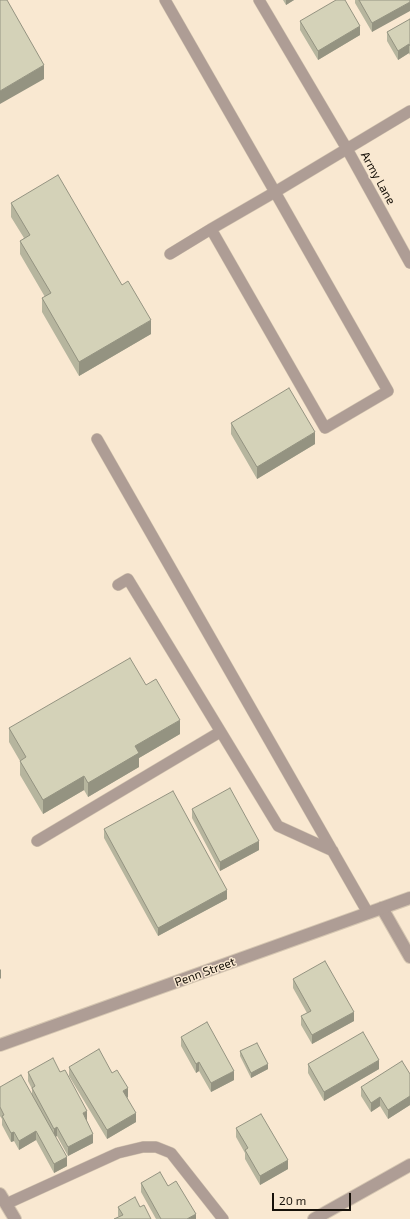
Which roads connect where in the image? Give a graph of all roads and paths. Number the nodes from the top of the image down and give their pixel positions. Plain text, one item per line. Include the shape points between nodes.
1 (165, 0) edge
2 (259, 0) edge
3 (410, 111) edge
4 (347, 149) junction
5 (275, 192) junction
6 (211, 229) junction
7 (170, 254) dead end
8 (410, 263) edge
9 (97, 439) dead end
10 (118, 585) dead end
11 (220, 732) junction
12 (37, 841) dead end
13 (333, 851) junction
14 (410, 898) edge
15 (382, 908) junction
16 (368, 913) junction
17 (410, 957) edge
18 (0, 1045) edge
19 (410, 1165) edge
20 (3, 1199) edge
21 (15, 1219) edge
22 (223, 1219) edge
23 (315, 1219) edge

1 - 5 lane
2 - 4 lane
3 - 4 lane, Army Lane
4 - 5 lane
4 - 8 lane, Army Lane
5 - 6 lane
5 - 6 lane via 388,391 325,428
6 - 7 lane
9 - 13 lane
10 - 11 lane via 128,579
11 - 12 lane
11 - 13 lane via 278,826
13 - 16 lane
14 - 15 street, Penn Street
15 - 16 street, Penn Street
15 - 17 street
16 - 18 street, Penn Street
19 - 23 street
20 - 21 street
20 - 22 lane via 118,1153 143,1146 156,1147 171,1153

